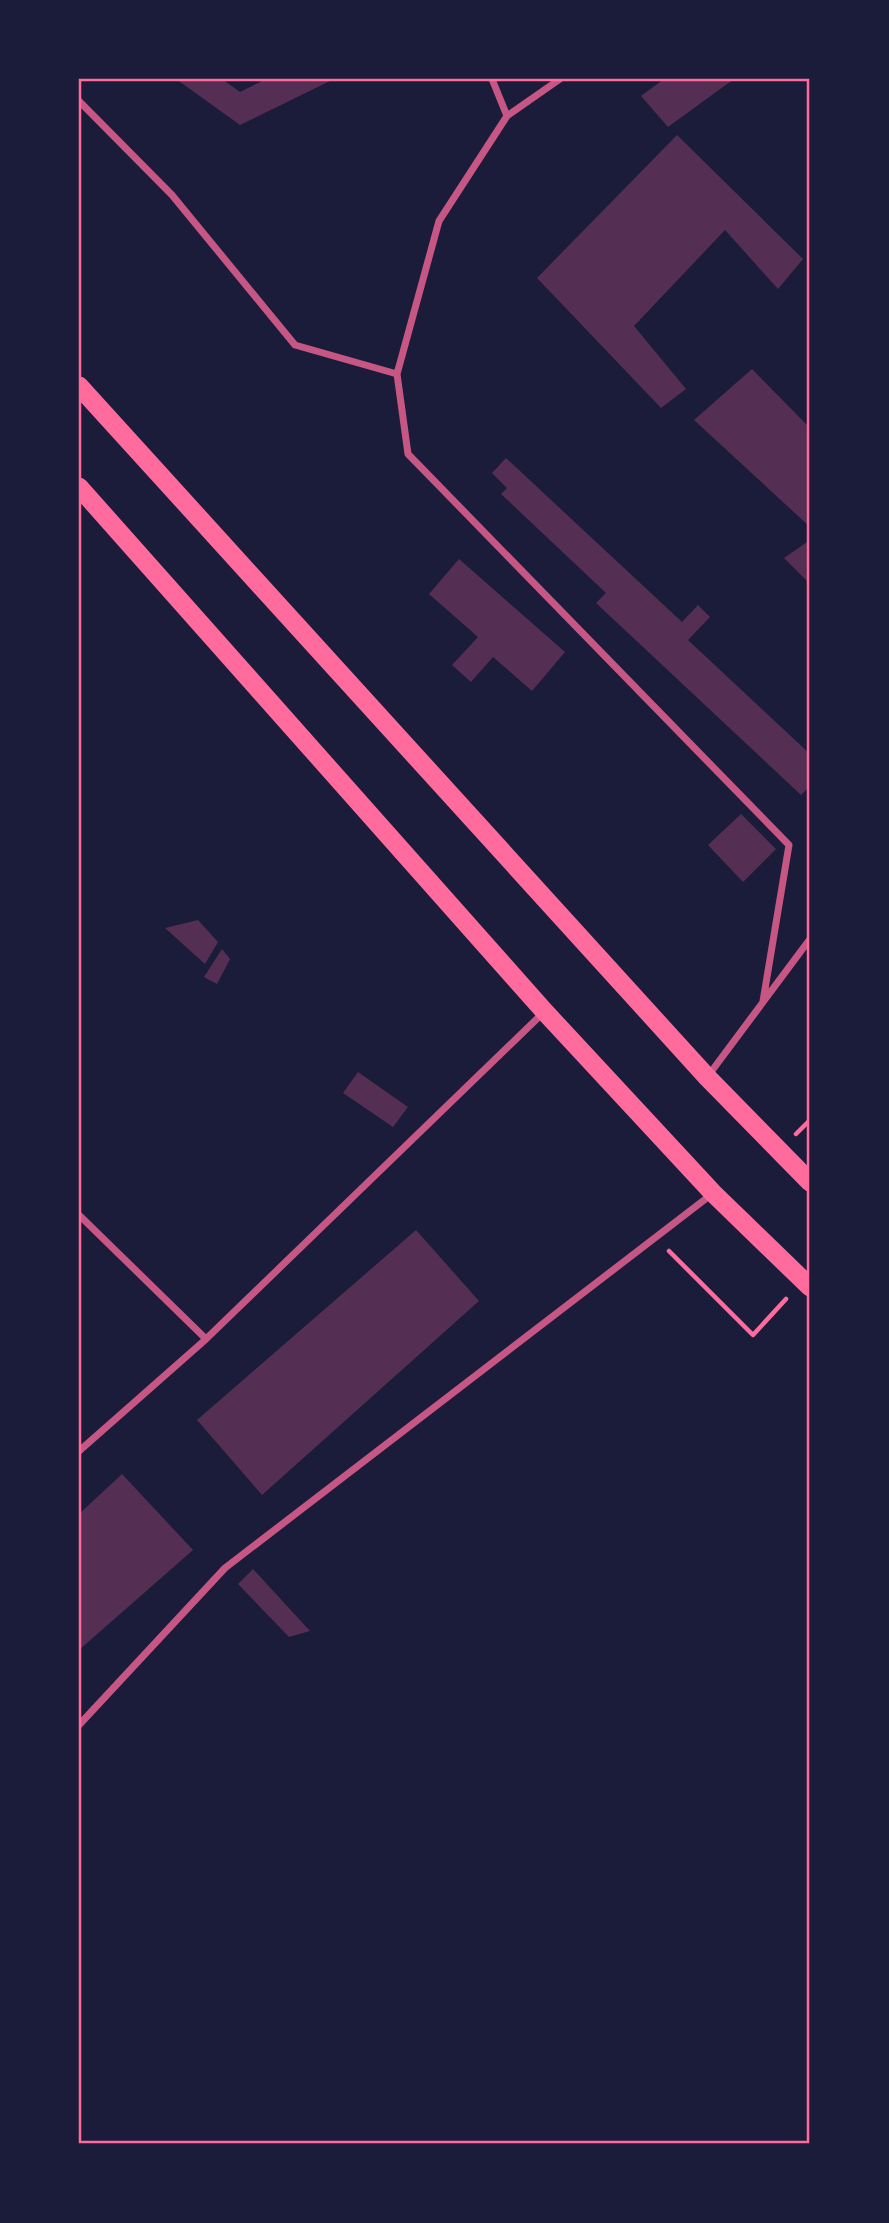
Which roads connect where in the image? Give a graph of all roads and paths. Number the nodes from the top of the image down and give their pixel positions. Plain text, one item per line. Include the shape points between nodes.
1 (492, 79) edge
2 (560, 79) edge
3 (79, 101) edge
4 (507, 116) junction
5 (397, 374) junction
6 (79, 386) edge
7 (79, 487) edge
8 (810, 939) edge
9 (764, 1001) junction
10 (545, 1012) junction
11 (707, 1077) junction
12 (810, 1182) edge
13 (713, 1193) junction
14 (79, 1215) edge
15 (676, 1258) dead end
16 (802, 1289) edge
17 (205, 1339) junction
18 (79, 1451) edge
19 (79, 1725) edge

1 - 4 street
2 - 4 street
3 - 5 street via 172,195 295,345
4 - 5 street via 439,221
5 - 9 street via 408,454 789,845
6 - 11 highway
7 - 10 highway
8 - 9 street
9 - 11 street
10 - 13 highway
10 - 17 street
11 - 12 highway
13 - 16 highway
13 - 19 street via 225,1568
14 - 17 street
15 - 16 path via 752,1335
17 - 18 street

